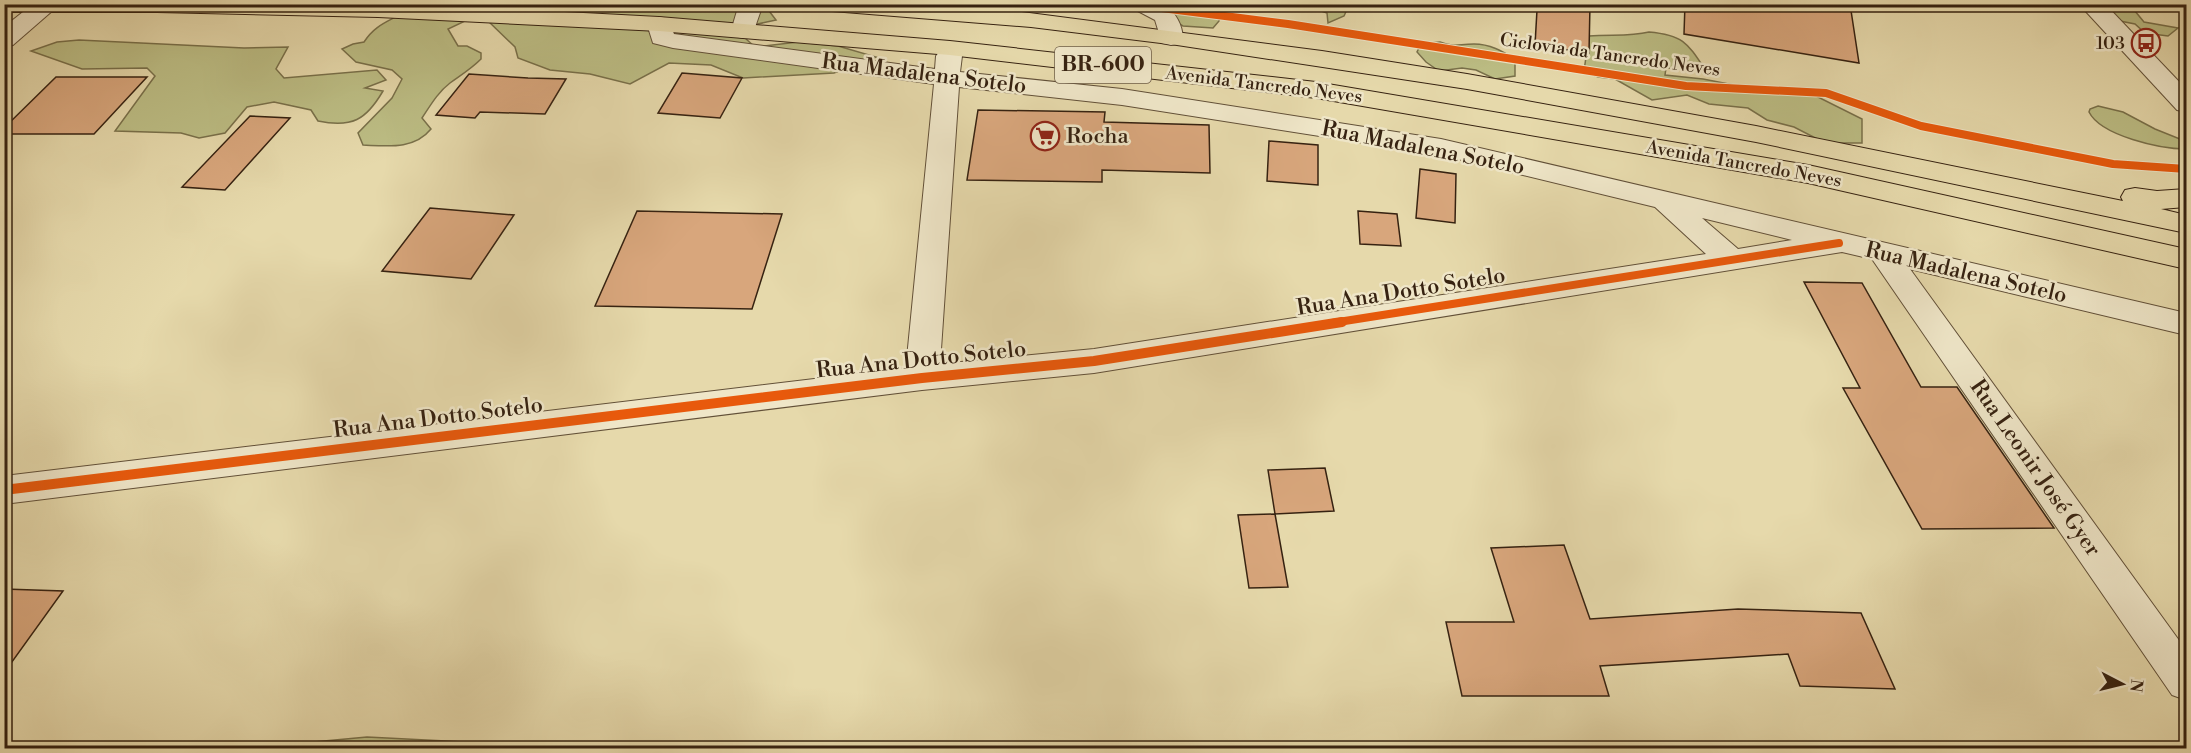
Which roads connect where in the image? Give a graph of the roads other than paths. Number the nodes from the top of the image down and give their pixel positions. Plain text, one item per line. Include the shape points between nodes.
1 (751, 4) edge
2 (832, 4) edge
3 (1142, 4) edge
4 (2091, 4) edge
5 (4, 5) edge
6 (47, 5) edge
7 (659, 24) junction
8 (743, 31) junction
9 (1171, 38) junction
10 (4, 40) edge
11 (950, 48) junction
12 (1117, 66) junction
13 (946, 78) junction
14 (1073, 91) junction
15 (2187, 105) edge
16 (1931, 170) junction
17 (2187, 198) edge
18 (1662, 200) junction
19 (2187, 224) edge
20 (1839, 243) junction
21 (1883, 253) junction
22 (1732, 260) junction
23 (2187, 260) edge
24 (2187, 324) edge
25 (922, 378) junction
26 (4, 490) edge
27 (2187, 682) edge

1 - 8 street
2 - 9 main road, Avenida Tancredo Neves / BR-600 via 1029,20
3 - 9 street via 1164,15
4 - 15 street
5 - 6 main road, Avenida Tancredo Neves / BR-600
6 - 7 main road, Avenida Tancredo Neves / BR-600 via 378,10
6 - 10 street
7 - 8 main road, Avenida Tancredo Neves / BR-600
7 - 13 street, Rua Madalena Sotelo via 662,38 673,41
8 - 11 main road, Avenida Tancredo Neves / BR-600
9 - 16 main road, Avenida Tancredo Neves / BR-600 via 1316,57 1795,141
11 - 12 main road, Avenida Tancredo Neves / BR-600
11 - 13 street
12 - 14 street
12 - 23 main road, Avenida Tancredo Neves / BR-600 via 1316,90 1808,174
13 - 14 street, Rua Madalena Sotelo
13 - 25 street
14 - 18 street, Rua Madalena Sotelo via 1442,147
16 - 17 main road via 1993,171 2098,192 2157,200
16 - 19 main road, Avenida Tancredo Neves / BR-600
18 - 20 street, Rua Madalena Sotelo
18 - 22 street
20 - 21 street, Rua Madalena Sotelo
20 - 22 street, Rua Ana Dotto Sotelo
21 - 24 street, Rua Madalena Sotelo
21 - 27 street, Rua Leonir José Gyer
22 - 25 street, Rua Ana Dotto Sotelo via 1094,361
25 - 26 street, Rua Ana Dotto Sotelo

